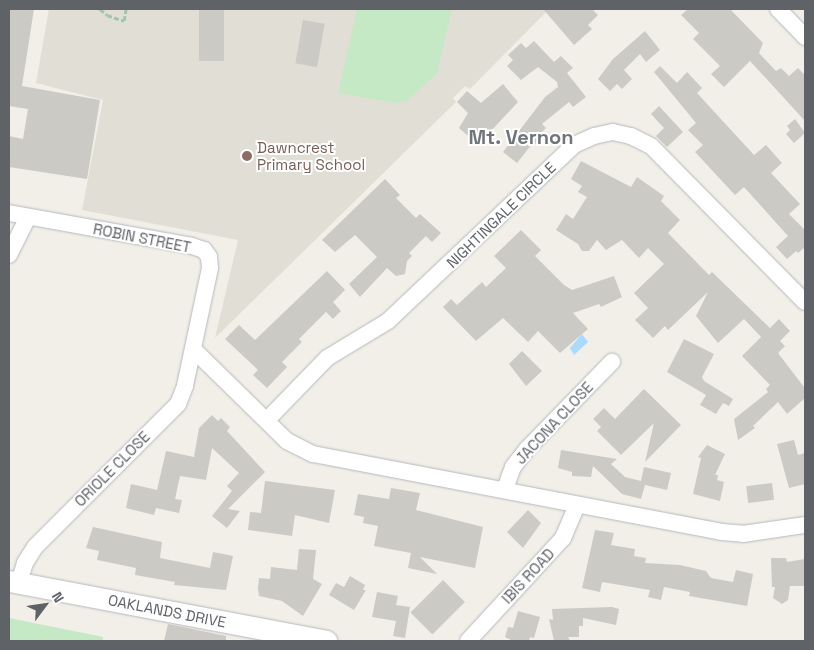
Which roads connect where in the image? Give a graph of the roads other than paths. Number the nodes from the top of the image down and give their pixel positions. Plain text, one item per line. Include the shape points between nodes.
1 (778, 9) edge
2 (805, 37) edge
3 (9, 213) edge
4 (28, 217) junction
5 (9, 255) edge
6 (804, 298) edge
7 (192, 350) junction
8 (612, 362) dead end
9 (267, 420) junction
10 (505, 490) junction
11 (577, 505) junction
12 (805, 525) edge
13 (14, 582) edge
14 (326, 641) edge
15 (468, 641) edge

1 - 2 street
3 - 4 street, ROBIN STREET
4 - 5 street
4 - 7 street, ROBIN STREET via 204,250 209,257 210,268
6 - 9 street, NIGHTINGALE CIRCLE via 650,146 631,136 613,132 594,136 574,145 388,321 327,358
7 - 9 street
7 - 13 street, ORIOLE CLOSE via 186,386 178,404 35,546
8 - 10 street, JACONA CLOSE via 526,449 513,467
9 - 10 street via 288,441 313,454
10 - 11 street
11 - 12 street via 743,534
11 - 15 street, IBIS ROAD via 563,538
13 - 14 street, OAKLANDS DRIVE

